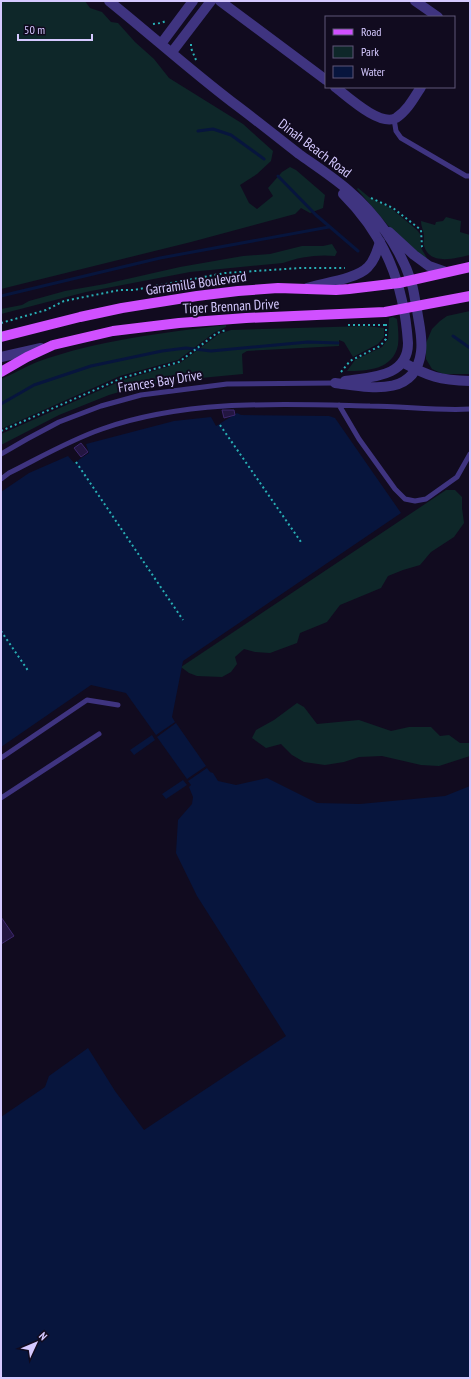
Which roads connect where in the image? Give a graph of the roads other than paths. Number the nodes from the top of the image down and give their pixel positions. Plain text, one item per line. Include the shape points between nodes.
1 (109, 1) edge
2 (193, 1) edge
3 (211, 1) edge
4 (220, 1) edge
5 (414, 1) edge
6 (436, 16) edge
7 (161, 44) junction
8 (172, 52) junction
9 (325, 79) edge
10 (336, 88) edge
11 (420, 88) edge
12 (394, 119) junction
13 (320, 168) junction
14 (470, 176) edge
15 (369, 212) junction
16 (380, 242) junction
17 (470, 266) edge
18 (446, 272) junction
19 (410, 281) junction
20 (399, 283) junction
21 (307, 288) junction
22 (470, 296) edge
23 (416, 306) junction
24 (403, 309) junction
25 (1, 337) edge
26 (53, 345) junction
27 (1, 357) edge
28 (402, 362) junction
29 (416, 370) junction
30 (1, 372) edge
31 (470, 381) edge
32 (335, 383) junction
33 (339, 405) junction
34 (470, 409) edge
35 (1, 454) edge
36 (470, 454) edge
37 (1, 479) edge
38 (118, 705) dead end
39 (99, 734) dead end
40 (1, 758) edge
41 (1, 798) edge

1 - 7 street, Dinah Beach Road
2 - 7 street
3 - 8 street
4 - 9 street
5 - 6 street
7 - 8 street, Dinah Beach Road
8 - 13 street, Dinah Beach Road via 221,93
10 - 12 street via 376,117
11 - 12 street via 404,112
12 - 14 lane via 396,131 401,138
13 - 15 street, Dinah Beach Road via 349,190
13 - 16 street via 361,213
15 - 18 street via 419,259
15 - 19 street, Dinah Beach Road via 393,244
16 - 20 street
16 - 21 street via 374,258 360,274
17 - 18 main road
18 - 19 main road
19 - 20 main road
19 - 23 street, Dinah Beach Road
20 - 21 main road, Garramilla Boulevard via 336,290
20 - 24 street
21 - 25 main road, Garramilla Boulevard via 244,290 197,296 108,311
22 - 23 main road, Tiger Brennan Drive
23 - 24 main road, Tiger Brennan Drive
23 - 29 street, Dinah Beach Road via 422,346
24 - 26 main road, Tiger Brennan Drive via 179,323 113,331
24 - 28 street via 408,348
26 - 27 street
26 - 30 main road, Tiger Brennan Drive
28 - 29 street
28 - 32 street, Frances Bay Drive via 394,370 382,375
29 - 31 street via 440,379
29 - 32 street, Frances Bay Drive via 405,381 391,387 373,388
32 - 35 lane, Frances Bay Drive via 227,384 141,395 101,406 59,422
33 - 34 lane
33 - 36 lane via 364,445 405,499 426,499 457,477
33 - 37 lane via 253,404 175,411 140,418 101,429
38 - 40 lane via 87,700
39 - 41 lane

